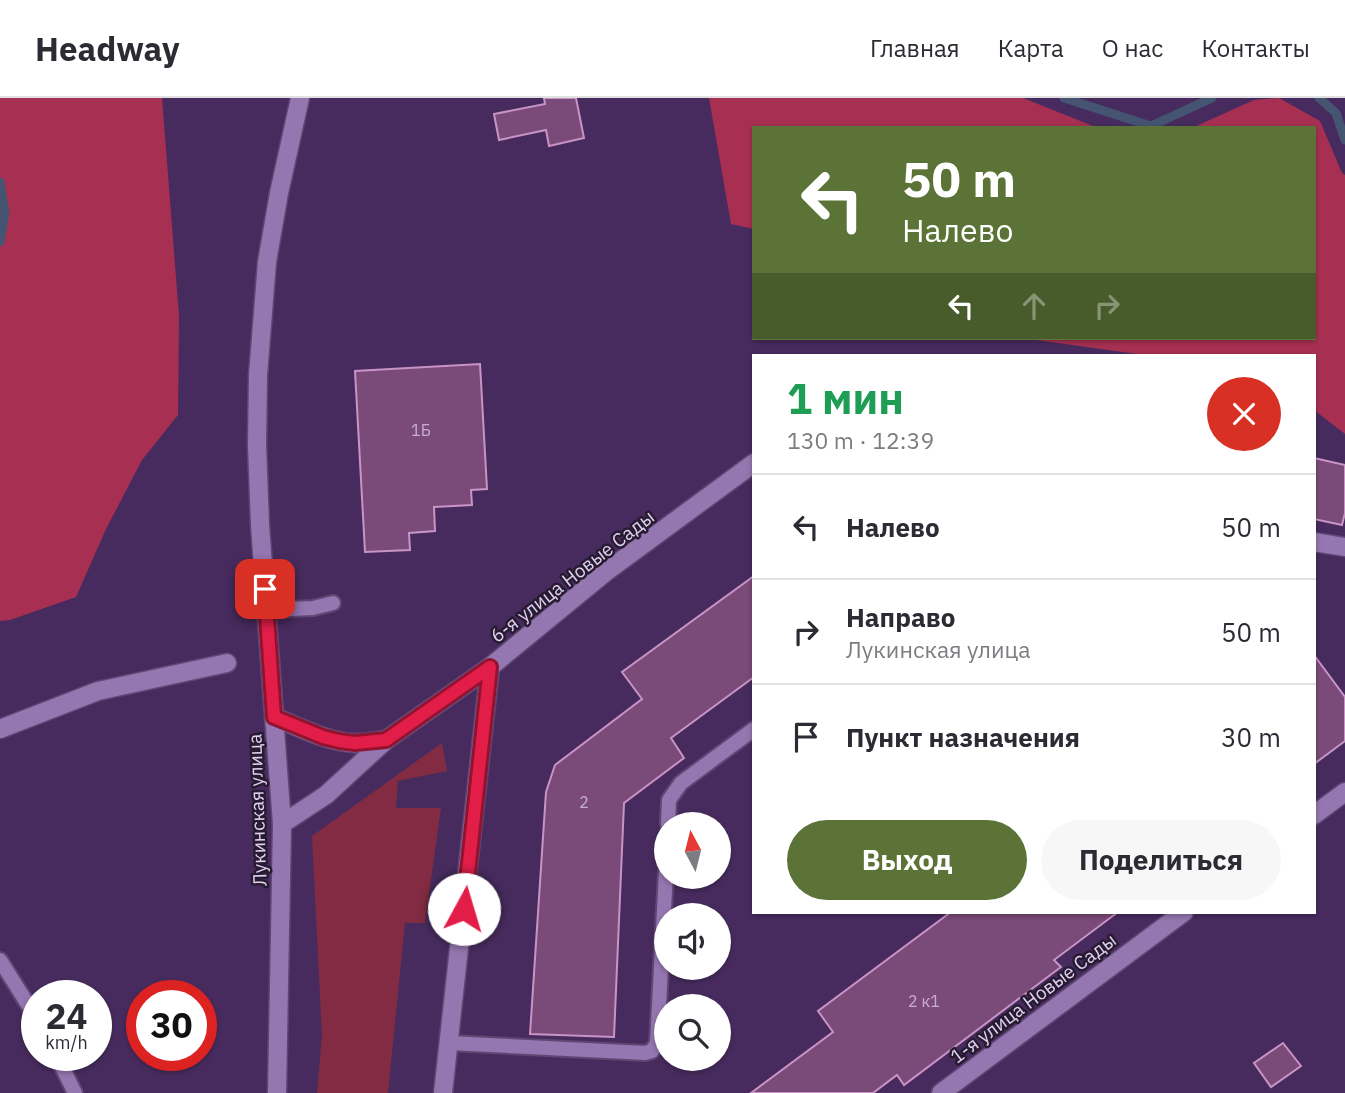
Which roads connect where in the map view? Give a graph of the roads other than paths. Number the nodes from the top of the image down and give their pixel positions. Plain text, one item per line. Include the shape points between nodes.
1 (300, 98) edge
2 (752, 465) edge
3 (1316, 542) edge
4 (1345, 547) edge
5 (333, 603) dead end
6 (267, 611) junction
7 (227, 663) dead end
8 (490, 667) junction
9 (274, 717) junction
10 (0, 729) edge
11 (752, 730) edge
12 (386, 740) junction
13 (1345, 792) edge
14 (668, 812) edge
15 (1316, 814) edge
16 (282, 824) junction
17 (665, 889) edge
18 (1181, 914) edge
19 (0, 960) edge
20 (21, 993) edge
21 (449, 1043) junction
22 (64, 1071) edge
23 (75, 1093) edge
24 (277, 1093) edge
25 (443, 1093) edge
26 (941, 1093) edge

1 - 6 street, Лукинская улица via 267,262 258,376 260,525
2 - 8 street, 6-я улица Новые Сады via 607,571
3 - 4 street
5 - 6 lane
6 - 9 street, Лукинская улица
7 - 10 street via 98,691
8 - 12 street
8 - 21 street, 6-я улица Новые Сады
9 - 12 street via 339,741
9 - 16 street, Лукинская улица
11 - 14 lane via 681,783 669,800
12 - 16 street via 326,795
13 - 15 street
16 - 24 street, Лукинская улица
17 - 21 lane via 657,1043 652,1051
18 - 26 street, 1-я улица Новые Сады
19 - 20 lane
21 - 25 street, 6-я улица Новые Сады
22 - 23 lane

